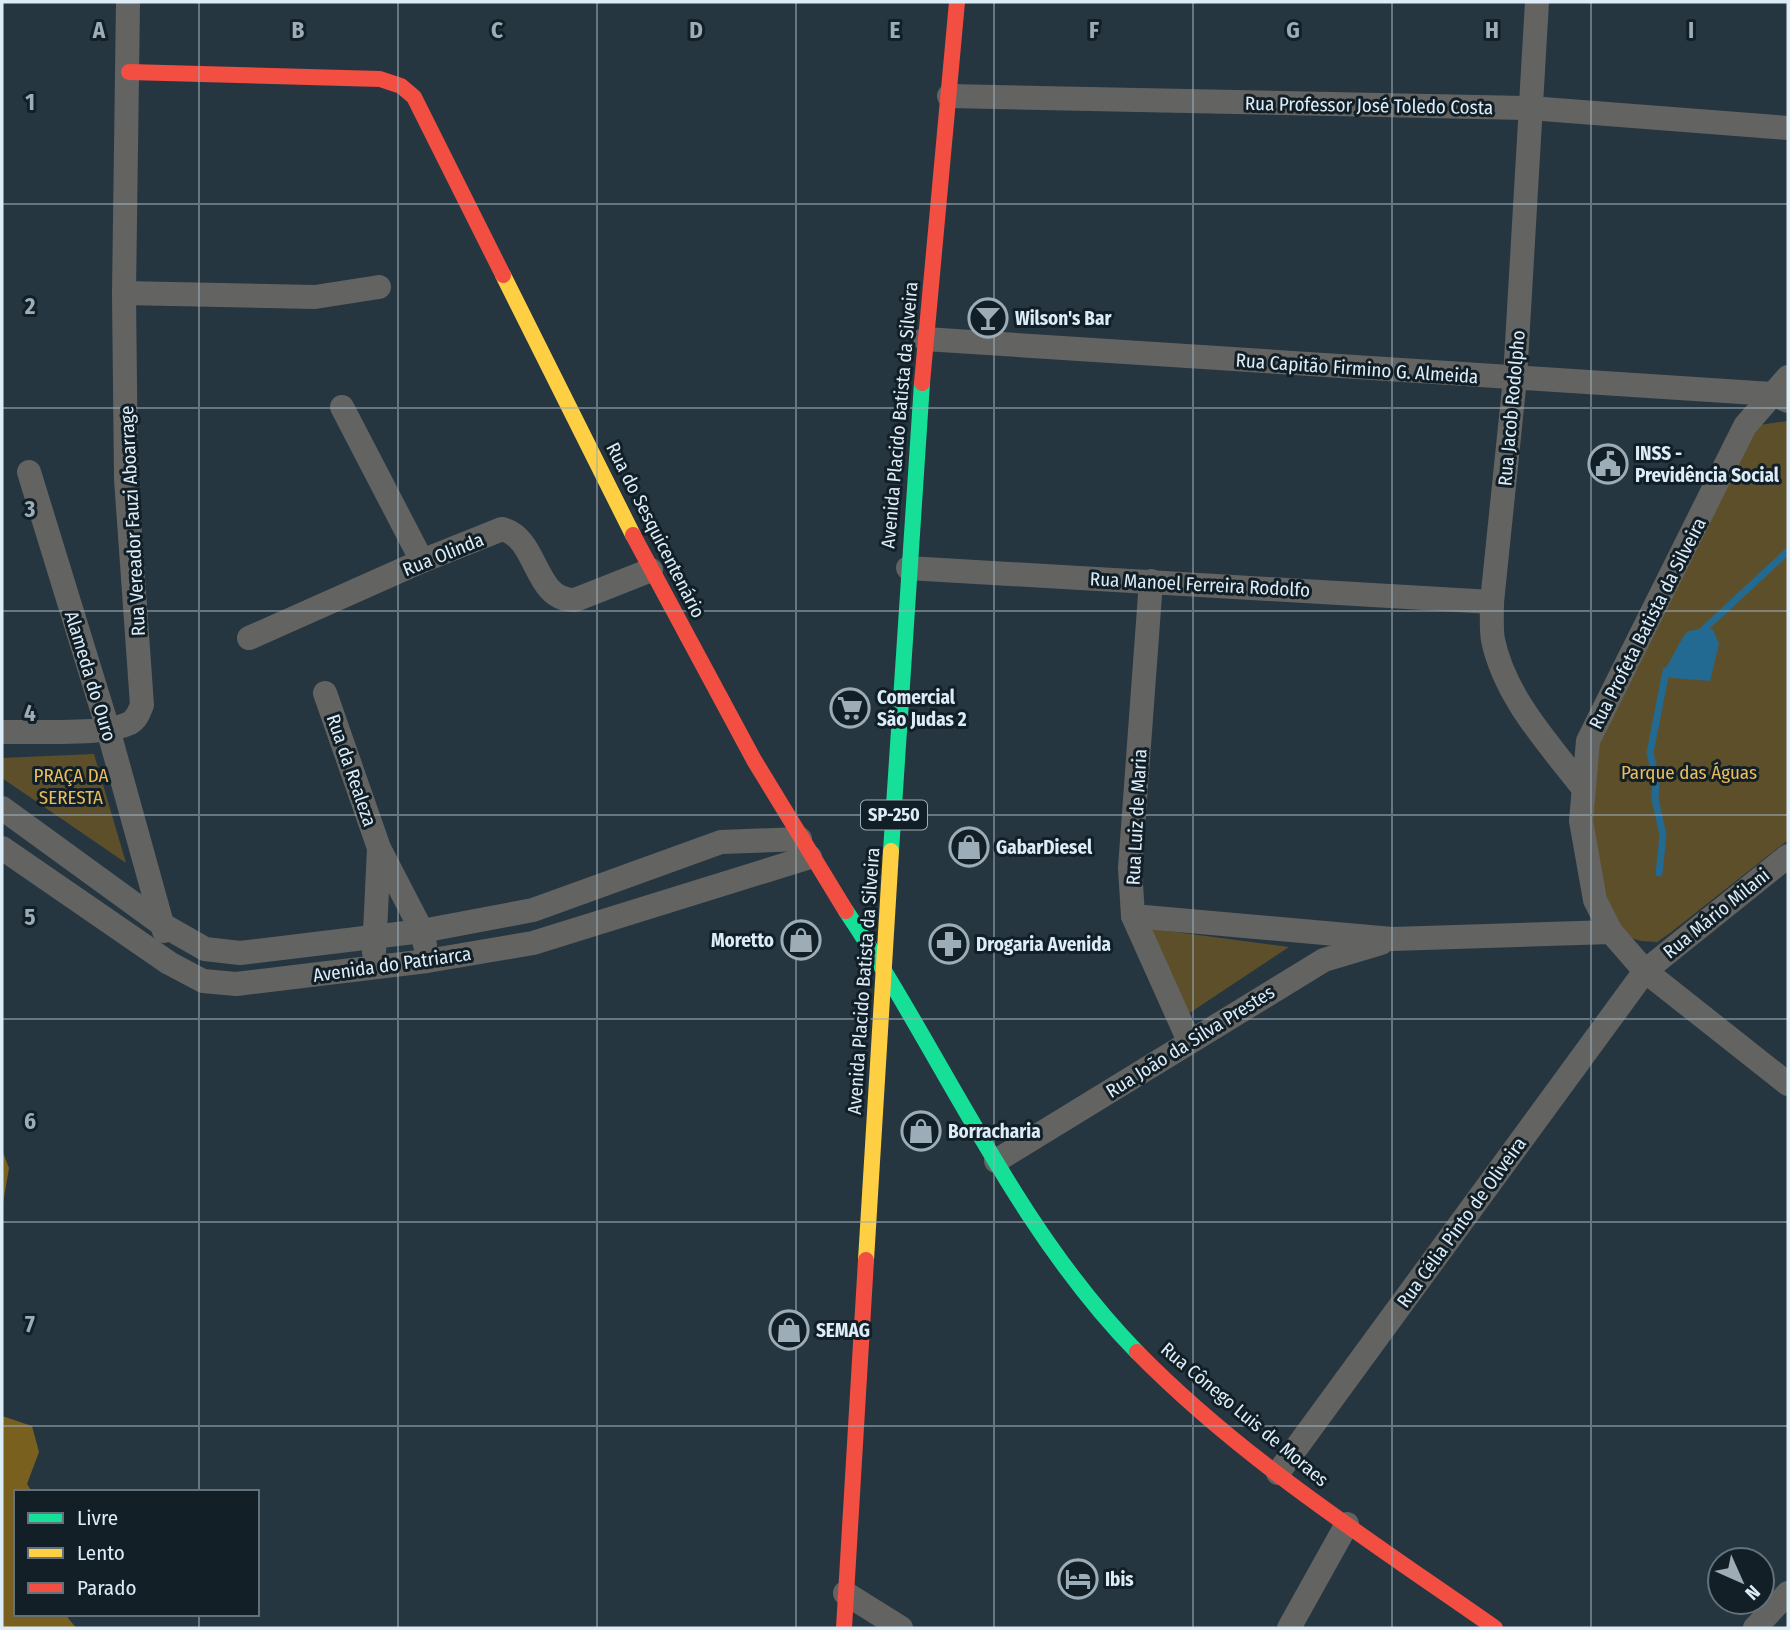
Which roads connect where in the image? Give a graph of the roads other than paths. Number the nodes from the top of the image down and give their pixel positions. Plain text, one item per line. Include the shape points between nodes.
1 (128, 2) edge
2 (957, 2) edge
3 (1537, 2) edge
4 (129, 72) junction
5 (949, 96) junction
6 (1530, 108) junction
7 (1788, 128) edge
8 (379, 287) dead end
9 (124, 293) junction
10 (925, 339) junction
11 (1515, 379) junction
12 (1783, 391) edge
13 (342, 407) dead end
14 (29, 472) dead end
15 (422, 561) junction
16 (908, 568) junction
17 (651, 570) junction
18 (1151, 581) junction
19 (1492, 602) junction
20 (249, 638) dead end
21 (325, 692) dead end
22 (108, 729) junction
23 (2, 732) edge
24 (1583, 788) junction
25 (2, 808) edge
26 (2, 848) edge
27 (379, 848) junction
28 (805, 848) junction
29 (1788, 856) edge
30 (1133, 916) junction
31 (163, 925) junction
32 (422, 931) junction
33 (1611, 932) junction
34 (375, 938) junction
35 (1392, 939) junction
36 (428, 961) junction
37 (169, 963) junction
38 (374, 968) junction
39 (884, 970) junction
40 (1645, 971) junction
41 (1189, 1041) junction
42 (1788, 1084) edge
43 (996, 1161) junction
44 (1278, 1473) junction
45 (1348, 1524) junction
46 (845, 1593) junction
47 (1788, 1593) edge
48 (1759, 1626) edge
49 (844, 1628) edge
50 (901, 1628) edge
51 (1289, 1628) edge
52 (1495, 1628) edge

1 - 4 street, Rua Vereador Fauzi Aboarrage
2 - 5 street, Avenida Placido Batista da Silveira / SP-250
3 - 6 street, Rua Jacob Rodolpho
4 - 9 street, Rua Vereador Fauzi Aboarrage
4 - 17 street, Rua do Sesquicentenário via 380,79 401,86 414,97
5 - 6 street, Rua Professor José Toledo Costa
5 - 10 street, Avenida Placido Batista da Silveira / SP-250
6 - 7 street, Rua Professor José Toledo Costa
6 - 11 street, Rua Jacob Rodolpho
8 - 9 street via 315,298
9 - 22 street, Rua Vereador Fauzi Aboarrage via 126,478 142,705 131,722
10 - 11 street, Rua Capitão Firmino G. Almeida
10 - 16 street, Avenida Placido Batista da Silveira / SP-250
11 - 12 street, Rua Capitão Firmino G. Almeida
11 - 19 street, Rua Jacob Rodolpho
12 - 24 street, Rua Profeta Batista da Silveira via 1745,426 1588,741
13 - 15 street
14 - 22 street, Alameda do Ouro
15 - 17 street, Rua Olinda via 502,529 519,539 552,593 562,600 575,600
15 - 20 street, Rua Olinda
16 - 18 street, Rua Manoel Ferreira Rodolfo
16 - 39 street, Avenida Placido Batista da Silveira / SP-250
17 - 28 street, Rua do Sesquicentenário
18 - 19 street, Rua Manoel Ferreira Rodolfo
18 - 30 street, Rua Luiz de Maria via 1130,868
19 - 24 street, Rua Jacob Rodolpho via 1493,638 1505,677
21 - 27 street, Rua da Realeza
22 - 23 street
22 - 31 street, Alameda do Ouro
24 - 33 street, Rua Profeta Batista da Silveira via 1581,821 1595,900
25 - 31 street, Avenida do Patriarca
26 - 37 street, Avenida do Patriarca
27 - 32 street, Rua da Realeza
27 - 34 street, Rua da Realeza
28 - 32 street, Avenida do Patriarca via 721,842 533,910
28 - 36 street, Avenida do Patriarca via 533,943
28 - 39 street, Rua do Sesquicentenário
29 - 40 street, Rua Mário Milani
30 - 35 street, Rua João da Silva Prestes
30 - 41 street, Rua Luiz de Maria
31 - 34 street, Avenida do Patriarca via 205,949 240,953
31 - 37 street, Alameda do Ouro
32 - 34 street, Avenida do Patriarca
32 - 36 street, Rua da Realeza
33 - 35 street, Rua João da Silva Prestes
33 - 40 street
34 - 38 street, Rua da Realeza
35 - 41 street, Rua João da Silva Prestes via 1324,960
36 - 38 street, Avenida do Patriarca
37 - 38 street, Avenida do Patriarca via 204,981 236,984
39 - 43 street, Rua Cônego Luis de Moraes
39 - 46 street, Avenida Placido Batista da Silveira / SP-250
40 - 42 street
40 - 44 street, Rua Célia Pinto de Oliveira
41 - 43 street, Rua João da Silva Prestes
43 - 44 street, Rua Cônego Luis de Moraes via 1072,1278 1158,1373
44 - 45 street, Rua Cônego Luis de Moraes
45 - 51 street
45 - 52 street, Rua Cônego Luis de Moraes
46 - 49 street, Avenida Placido Batista da Silveira / SP-250
46 - 50 street
47 - 48 street

